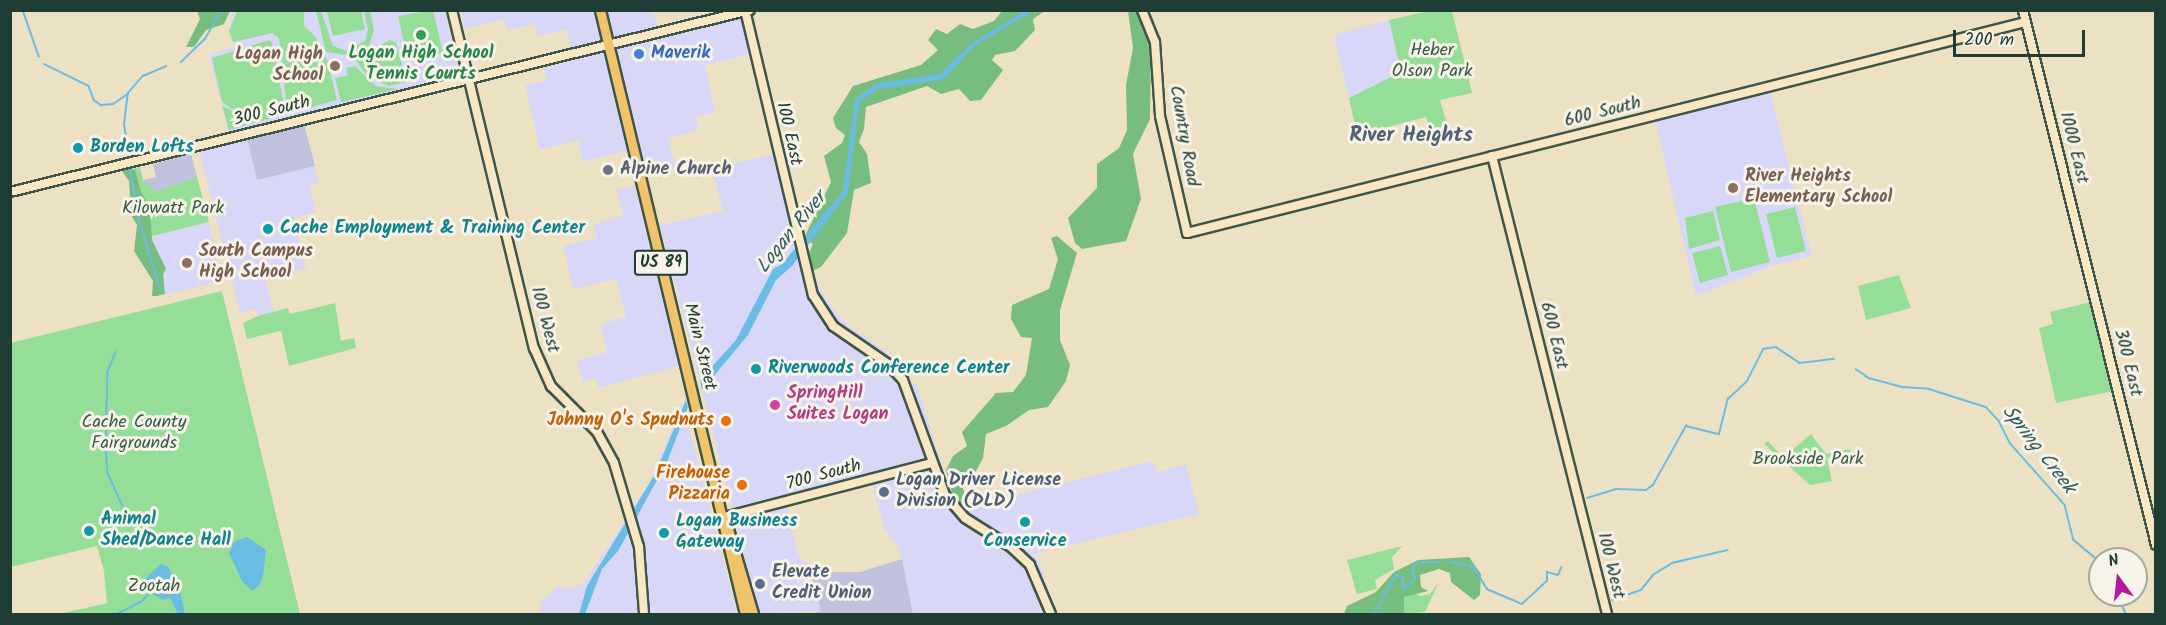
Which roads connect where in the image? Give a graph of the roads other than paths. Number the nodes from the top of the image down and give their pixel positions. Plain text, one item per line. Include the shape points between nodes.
1 (452, 10) edge
2 (600, 10) edge
3 (1142, 10) edge
4 (2023, 10) edge
5 (746, 11) edge
6 (2026, 22) junction
7 (608, 45) junction
8 (469, 78) junction
9 (1492, 156) junction
10 (10, 192) edge
11 (1187, 233) joint
12 (2093, 294) joint
13 (931, 463) junction
14 (724, 517) junction
15 (1585, 524) joint
16 (2156, 545) edge
17 (746, 614) edge
18 (644, 615) edge
19 (1051, 615) edge
20 (1607, 615) edge

1 - 8 street, 100 West
2 - 7 highway, Main Street / US 89
3 - 11 street, Country Road via 1155,42 1160,116
4 - 6 street, 1000 East
5 - 7 street, 300 South
5 - 13 street, 100 East via 802,264 813,295 833,326 888,364 903,380
6 - 9 street, 600 South
6 - 12 street, 1000 East
7 - 8 street, 300 South
7 - 14 highway, Main Street / US 89
8 - 10 street, 300 South
8 - 18 street, 100 West via 538,361 559,397 597,432 614,463 637,539
9 - 11 street, 600 South
9 - 15 street, 600 East
12 - 16 street, 300 East
13 - 14 street, 700 South
13 - 19 street, 100 East via 940,488 955,508 1030,565
14 - 17 highway, Main Street / US 89
15 - 20 street, 100 West

